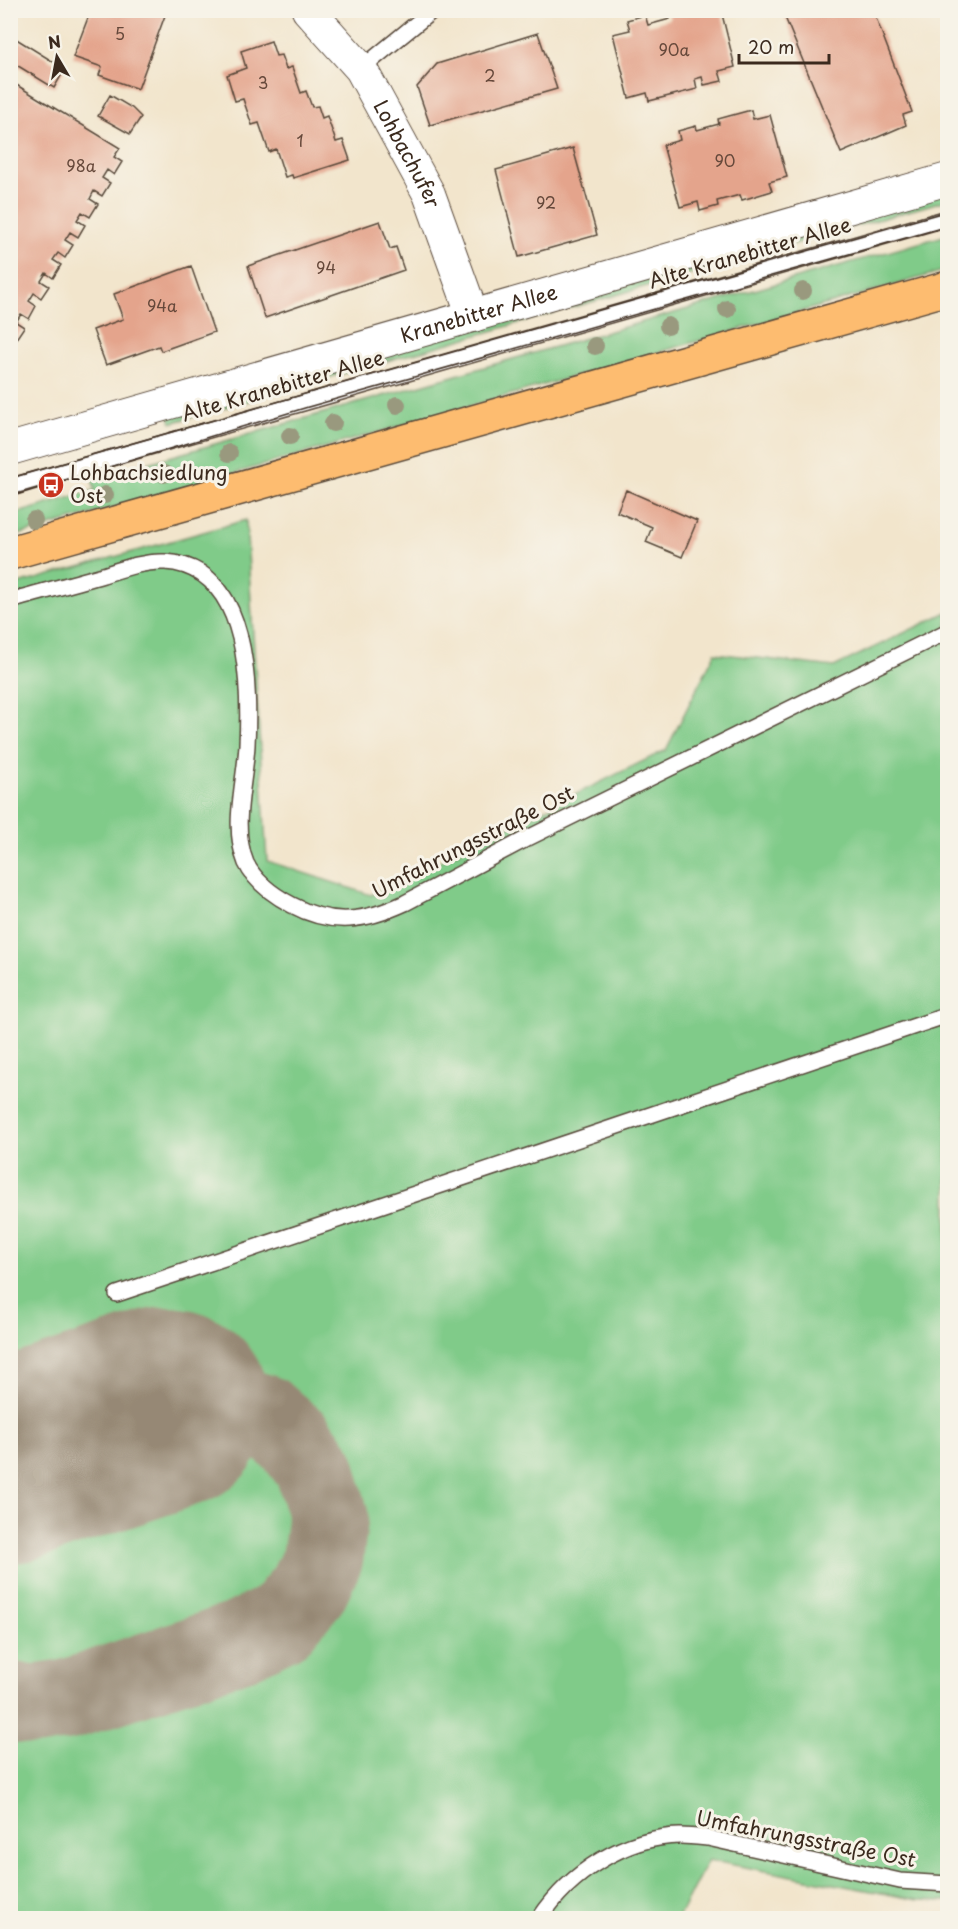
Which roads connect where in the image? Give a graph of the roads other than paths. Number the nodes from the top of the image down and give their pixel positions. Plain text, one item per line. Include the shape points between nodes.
1 (309, 10) edge
2 (433, 10) edge
3 (360, 69) junction
4 (948, 179) edge
5 (948, 218) edge
6 (948, 288) edge
7 (473, 316) junction
8 (10, 449) edge
9 (10, 487) edge
10 (10, 553) edge
11 (10, 601) edge
12 (948, 631) edge
13 (948, 1015) edge
14 (117, 1294) dead end
15 (948, 1884) edge
16 (540, 1918) edge

1 - 3 street, Lohbachufer
2 - 3 lane
3 - 7 street, Lohbachufer via 429,194
4 - 7 street, Kranebitter Allee
5 - 9 lane, Alte Kranebitter Allee
6 - 10 main road
7 - 8 street, Kranebitter Allee
11 - 12 lane, Umfahrungsstraße Ost via 149,562 191,568 213,585 232,613 244,658 247,745 240,831 246,863 261,884 292,905 336,920 369,917 405,903 526,839
13 - 14 lane
15 - 16 lane, Umfahrungsstraße Ost via 900,1881 708,1838 679,1836 650,1839 605,1858 582,1873

